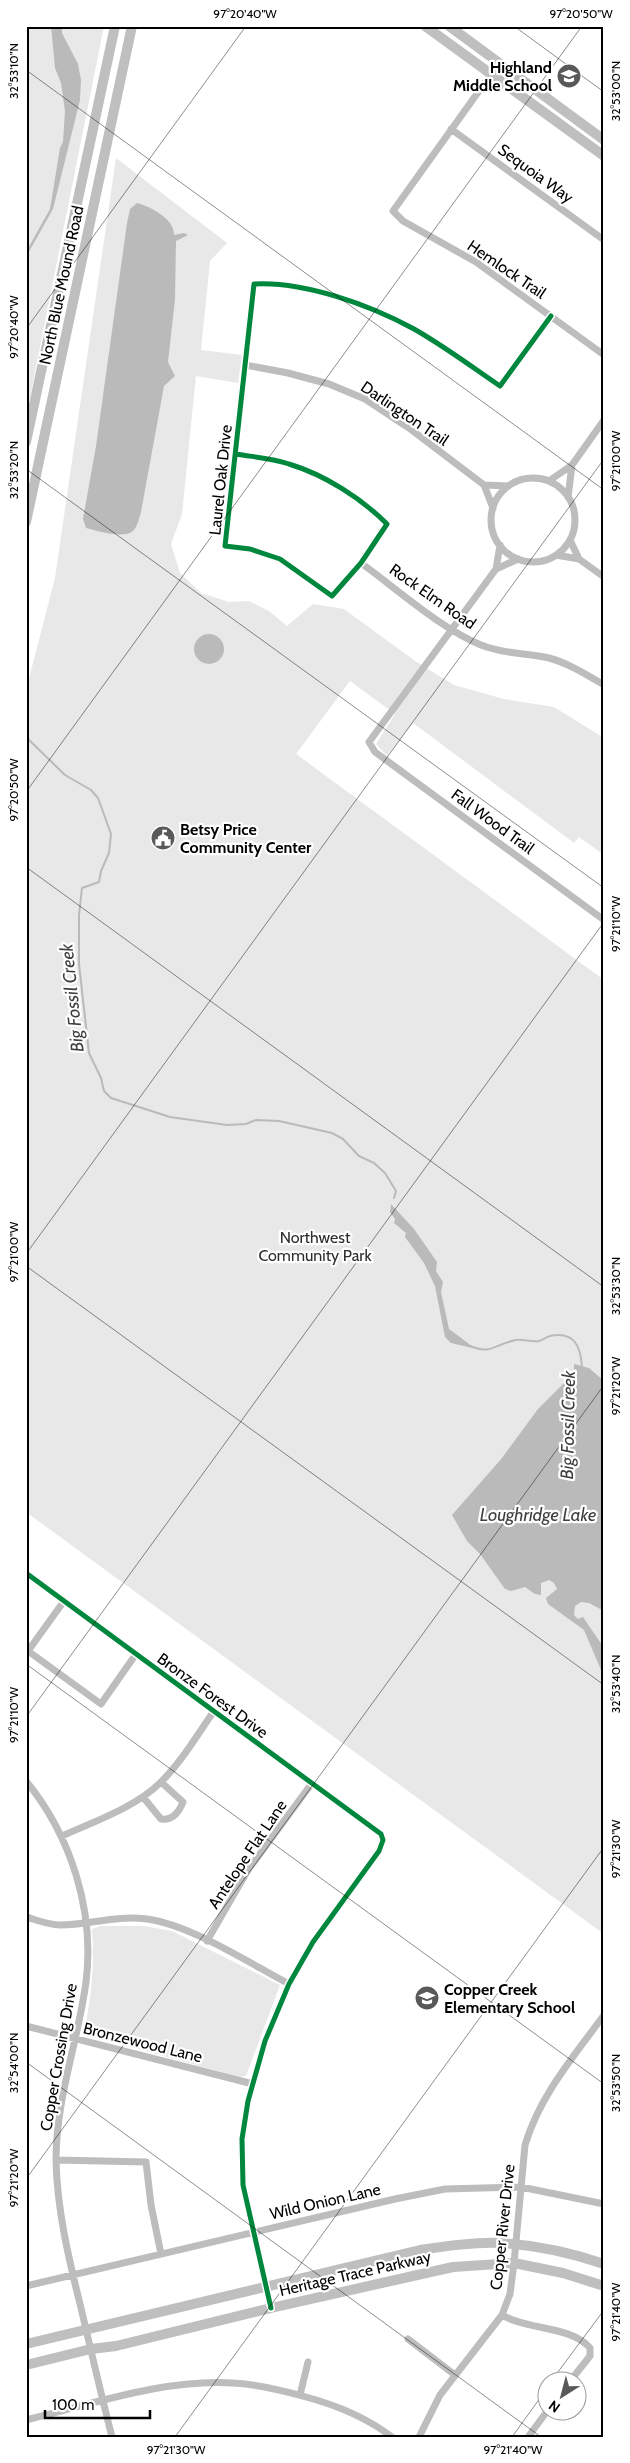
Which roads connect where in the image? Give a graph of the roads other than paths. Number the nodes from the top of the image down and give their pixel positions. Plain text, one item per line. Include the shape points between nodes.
1 (115, 26) edge
2 (132, 26) edge
3 (425, 26) edge
4 (433, 26) edge
5 (449, 26) edge
6 (464, 37) junction
7 (499, 63) junction
8 (491, 75) junction
9 (97, 110) junction
10 (113, 114) junction
11 (451, 128) junction
12 (600, 137) edge
13 (588, 144) junction
14 (604, 156) edge
15 (604, 240) edge
16 (551, 316) junction
17 (604, 355) edge
18 (245, 365) junction
19 (604, 420) edge
20 (26, 442) edge
21 (236, 454) junction
22 (572, 465) junction
23 (549, 481) junction
24 (484, 485) junction
25 (508, 486) junction
26 (568, 497) junction
27 (493, 508) junction
28 (26, 522) edge
29 (570, 540) junction
30 (500, 545) junction
31 (556, 555) junction
32 (518, 559) junction
33 (579, 559) junction
34 (361, 562) junction
35 (496, 569) junction
36 (604, 577) edge
37 (452, 629) junction
38 (604, 685) edge
39 (604, 920) edge
40 (26, 1573) edge
41 (64, 1601) junction
42 (136, 1654) junction
43 (214, 1711) junction
44 (26, 1781) edge
45 (161, 1782) junction
46 (312, 1783) junction
47 (143, 1797) junction
48 (62, 1836) junction
49 (26, 1917) edge
50 (86, 1921) junction
51 (207, 1941) junction
52 (289, 1984) junction
53 (604, 2015) edge
54 (26, 2026) edge
55 (74, 2038) junction
56 (253, 2084) junction
57 (56, 2160) junction
58 (521, 2187) junction
59 (604, 2204) edge
60 (253, 2232) junction
61 (515, 2245) junction
62 (161, 2254) junction
63 (514, 2264) junction
64 (604, 2264) edge
65 (73, 2275) junction
66 (26, 2286) edge
67 (604, 2286) edge
68 (266, 2287) junction
69 (271, 2308) junction
70 (502, 2316) junction
71 (86, 2330) junction
72 (408, 2339) dead end
73 (26, 2344) edge
74 (91, 2349) junction
75 (308, 2362) dead end
76 (26, 2364) edge
77 (579, 2370) edge
78 (455, 2375) junction
79 (300, 2395) junction
80 (103, 2401) junction
81 (26, 2420) edge
82 (541, 2420) edge
83 (112, 2437) edge
84 (392, 2437) edge
85 (419, 2437) edge
86 (528, 2437) edge

1 - 9 main road, North Blue Mound Road
2 - 10 main road, North Blue Mound Road
3 - 8 main road
4 - 6 main road via 454,40
5 - 6 main road
6 - 7 main road
7 - 8 street
7 - 12 main road
8 - 11 street
8 - 13 main road
9 - 10 main road
9 - 20 main road, North Blue Mound Road
10 - 28 main road, North Blue Mound Road
11 - 15 street, Sequoia Way
11 - 16 street, Hemlock Trail via 393,211 403,221 476,262
12 - 13 main road
13 - 14 main road
16 - 17 street, Hemlock Trail
16 - 18 street, Laurel Oak Drive via 500,386 414,329 350,302 303,288 274,283 254,284
18 - 21 street, Laurel Oak Drive
18 - 24 street, Darlington Trail via 288,372 365,399
19 - 22 street
21 - 34 street via 288,463 324,478 388,524
21 - 34 street, Laurel Oak Drive via 225,546 250,549 280,560 332,596
22 - 23 street
22 - 26 street
23 - 25 street via 528,478
23 - 26 street
24 - 25 street
24 - 27 street
25 - 27 street via 496,499
26 - 29 street via 575,518
27 - 30 street via 493,534
29 - 31 street
29 - 33 street
30 - 32 street
30 - 35 street
31 - 32 street via 538,562
31 - 33 street
32 - 35 street
33 - 36 street
34 - 37 street, Rock Elm Road
35 - 37 street
37 - 38 street, Rock Elm Road via 482,645 514,654 550,658 580,670
37 - 39 street, Fall Wood Trail via 369,742 375,752
40 - 41 street, Bronze Forest Drive
41 - 42 street, Bronze Forest Drive
41 - 42 street via 28,1651 101,1704
42 - 43 street, Bronze Forest Drive
43 - 45 street
43 - 46 street, Bronze Forest Drive
44 - 48 street, Copper Crossing Drive
45 - 47 street
45 - 47 street via 183,1802 176,1815 161,1819
46 - 51 street, Antelope Flat Lane via 248,1870
46 - 52 street, Bronze Forest Drive via 377,1830 383,1840 379,1851 313,1942
47 - 48 street
48 - 50 street, Copper Crossing Drive via 80,1888
49 - 50 street via 58,1925
50 - 51 street via 148,1919 180,1928
50 - 55 street, Copper Crossing Drive via 86,1982
51 - 52 street
52 - 56 street via 265,2041
53 - 58 street, Copper River Drive via 536,2114 525,2145
54 - 55 street, Bronzewood Lane
55 - 56 street, Bronzewood Lane
55 - 57 street, Copper Crossing Drive via 60,2105
56 - 60 street via 244,2121 241,2154 243,2185
57 - 62 street via 146,2162
57 - 65 street, Copper Crossing Drive via 61,2216
58 - 59 street, Wild Onion Lane
58 - 60 street, Wild Onion Lane via 422,2193
58 - 61 street, Copper River Drive
60 - 62 street, Wild Onion Lane
60 - 68 street
61 - 63 street, Copper River Drive
61 - 64 main road, Heritage Trace Parkway
61 - 68 main road, Heritage Trace Parkway via 470,2244 420,2250
62 - 65 street, Wild Onion Lane
63 - 67 main road, Heritage Trace Parkway via 562,2273
63 - 69 main road, Heritage Trace Parkway via 436,2270
63 - 70 street, Copper River Drive via 510,2294
65 - 66 street, Wild Onion Lane
65 - 71 street, Copper Crossing Drive
68 - 69 street
68 - 71 main road, Heritage Trace Parkway
69 - 74 main road, Heritage Trace Parkway via 116,2346
70 - 77 street via 518,2324 560,2332 587,2344 590,2356
70 - 78 street, Copper River Drive
71 - 73 main road, Heritage Trace Parkway
71 - 74 street, Copper Crossing Drive
72 - 78 street
74 - 76 main road, Heritage Trace Parkway
74 - 80 street, Copper Crossing Drive
75 - 79 street
78 - 85 street, Copper River Drive via 440,2395
79 - 80 street via 260,2385 198,2383
79 - 84 street via 347,2411
80 - 81 street
80 - 83 street, Copper Crossing Drive
82 - 86 street

